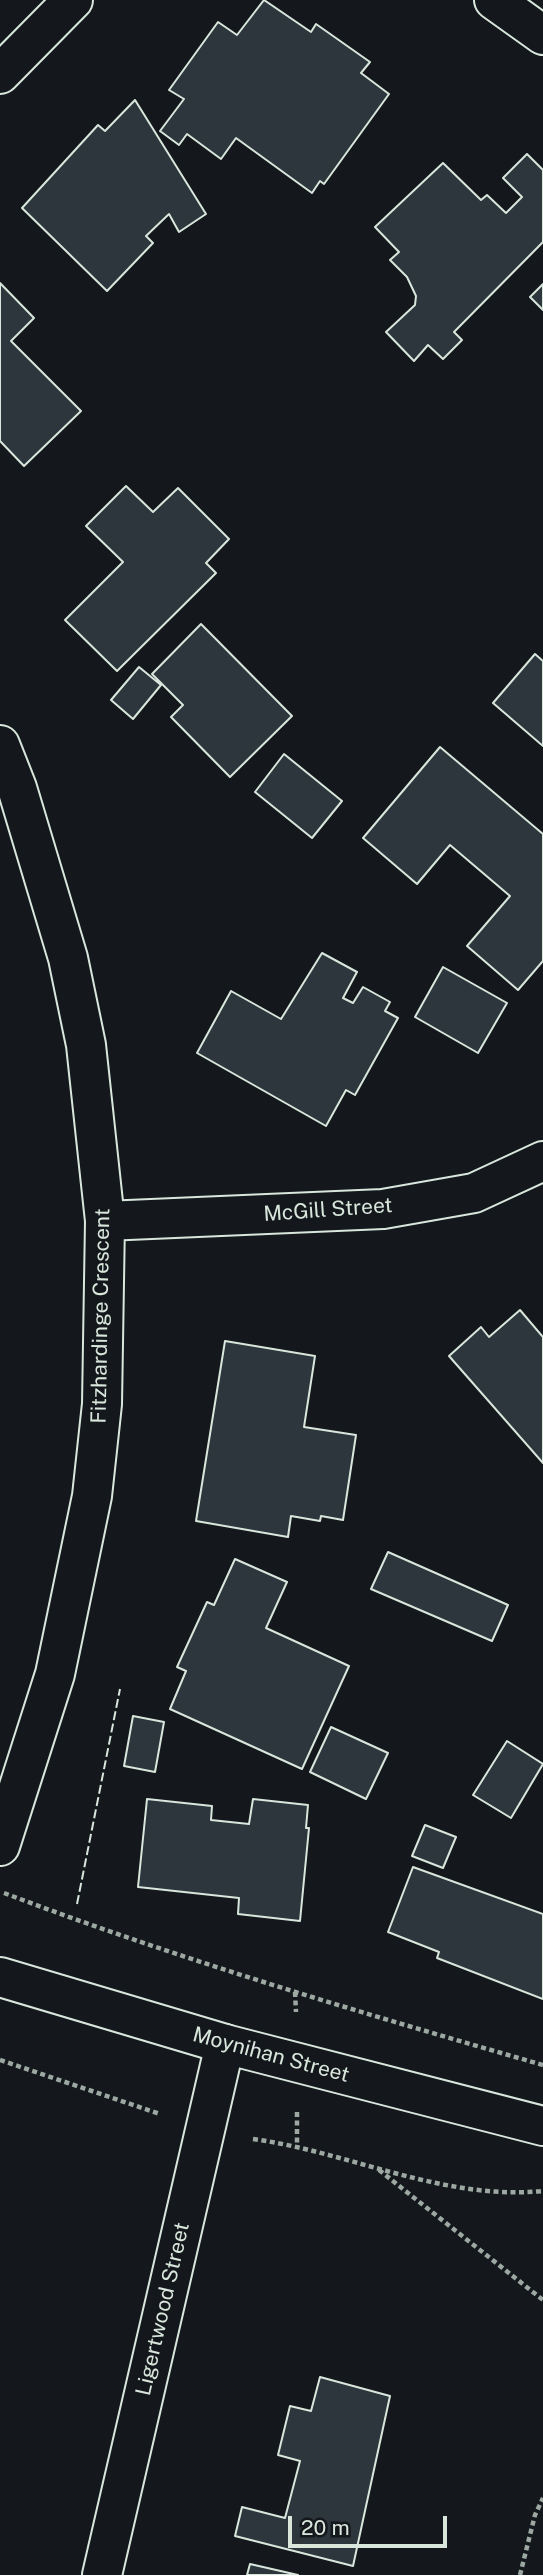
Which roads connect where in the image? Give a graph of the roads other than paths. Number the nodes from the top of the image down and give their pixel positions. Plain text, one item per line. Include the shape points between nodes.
1 (73, 0) edge
2 (494, 0) edge
3 (543, 35) edge
4 (0, 74) edge
5 (0, 745) edge
6 (543, 1161) edge
7 (105, 1221) junction
8 (0, 1846) edge
9 (0, 1977) edge
10 (225, 2044) junction
11 (543, 2126) edge
12 (102, 2575) edge

1 - 4 street
2 - 3 street
5 - 7 street, Fitzhardinge Crescent via 68,958 86,1045
6 - 7 street, McGill Street via 474,1193 383,1209
7 - 8 street, Fitzhardinge Crescent via 102,1404 92,1496 55,1674
9 - 10 street, Moynihan Street
10 - 11 street, Moynihan Street
10 - 12 street, Ligertwood Street

